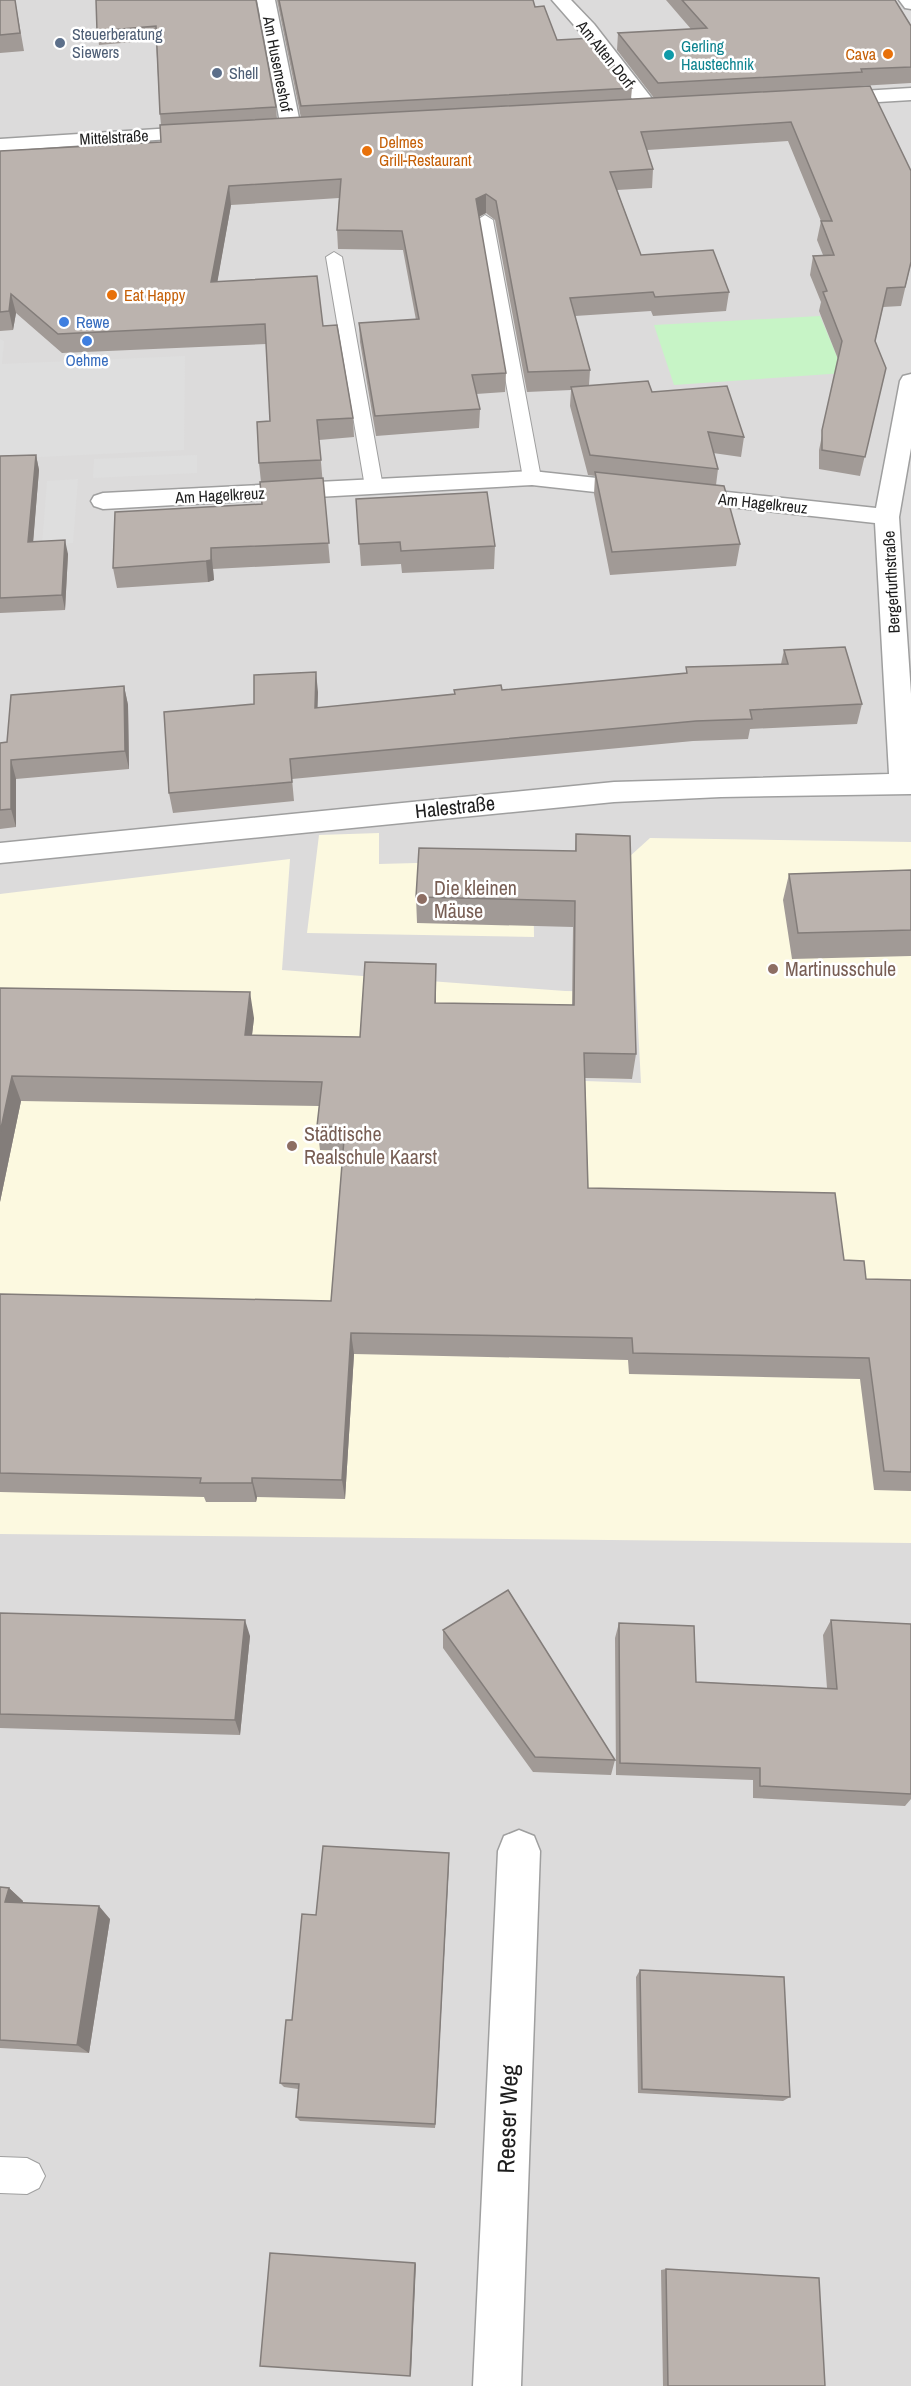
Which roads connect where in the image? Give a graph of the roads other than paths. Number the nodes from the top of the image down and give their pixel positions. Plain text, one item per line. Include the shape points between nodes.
1 (266, 0) edge
2 (561, 0) edge
3 (908, 0) edge
4 (911, 4) edge
5 (911, 94) edge
6 (811, 100) edge
7 (673, 108) edge
8 (650, 109) junction
9 (627, 111) edge
10 (314, 127) edge
11 (291, 128) junction
12 (268, 129) edge
13 (223, 132) edge
14 (0, 145) edge
15 (485, 220) dead end
16 (334, 257) dead end
17 (911, 381) edge
18 (532, 478) junction
19 (374, 487) junction
20 (103, 501) dead end
21 (887, 517) junction
22 (907, 784) edge
23 (0, 853) edge
24 (519, 1851) dead end
25 (497, 2386) edge

1 - 11 street, Am Husemeshof
2 - 8 street, Am Alten Dorf
3 - 4 street
5 - 6 street
7 - 8 street
8 - 9 street
10 - 11 street
11 - 12 street
13 - 14 street, Mittelstraße
15 - 18 lane
16 - 19 lane
17 - 21 street, Bergerfurthstraße
18 - 19 street, Am Hagelkreuz
18 - 21 street, Am Hagelkreuz
19 - 20 street, Am Hagelkreuz
21 - 22 street, Bergerfurthstraße
22 - 23 street, Halestraße via 614,792
24 - 25 street, Reeser Weg

